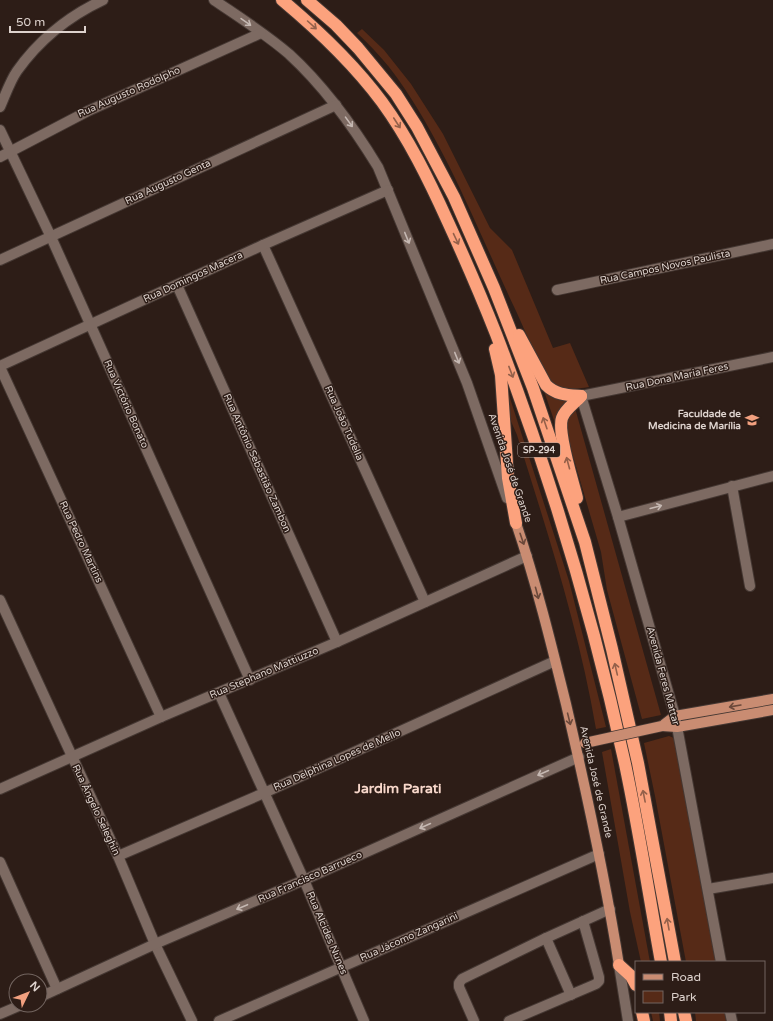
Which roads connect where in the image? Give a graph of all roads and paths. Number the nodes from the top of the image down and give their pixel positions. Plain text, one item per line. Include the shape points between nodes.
1 (103, 0) edge
2 (214, 0) edge
3 (282, 0) edge
4 (307, 0) edge
5 (262, 33) junction
6 (336, 105) junction
7 (0, 107) edge
8 (0, 130) edge
9 (11, 152) junction
10 (0, 156) edge
11 (388, 190) junction
12 (51, 237) junction
13 (773, 244) edge
14 (263, 245) junction
15 (0, 260) edge
16 (177, 285) junction
17 (478, 286) junction
18 (494, 288) junction
19 (557, 290) dead end
20 (90, 324) junction
21 (773, 357) edge
22 (0, 367) edge
23 (581, 396) junction
24 (773, 476) edge
25 (732, 486) junction
26 (618, 517) junction
27 (516, 523) junction
28 (585, 542) junction
29 (527, 556) junction
30 (750, 586) dead end
31 (0, 600) edge
32 (425, 602) junction
33 (337, 642) junction
34 (555, 661) junction
35 (250, 680) junction
36 (219, 693) junction
37 (772, 704) edge
38 (675, 716) junction
39 (161, 717) junction
40 (662, 726) junction
41 (677, 727) junction
42 (580, 744) junction
43 (72, 757) junction
44 (579, 757) junction
45 (0, 789) edge
46 (264, 793) junction
47 (599, 854) junction
48 (118, 856) junction
49 (0, 862) edge
50 (773, 878) edge
51 (304, 880) junction
52 (708, 889) junction
53 (610, 909) junction
54 (582, 921) junction
55 (546, 938) junction
56 (155, 944) junction
57 (661, 961) edge
58 (675, 961) edge
59 (721, 961) edge
60 (619, 965) junction
61 (341, 967) junction
62 (635, 984) edge
63 (57, 989) junction
64 (48, 993) edge
65 (571, 995) junction
66 (626, 1020) edge
67 (192, 1021) edge
68 (219, 1021) edge
69 (364, 1021) edge
70 (474, 1021) edge
71 (509, 1021) edge

1 - 7 street via 56,29 35,49 16,72
2 -> 5 street, Avenida José de Grande
3 -> 17 highway, SP-294 via 346,58 382,101 429,180
4 - 18 highway, SP-294 via 358,48 396,94 417,127 454,197
5 - 6 street, Avenida José de Grande via 312,77
5 - 9 street, Rua Augusto Rodolpho via 88,111 29,140
6 -> 11 street, Avenida José de Grande via 378,167
6 - 12 street, Rua Augusto Genta
8 - 9 street, Rua Victório Bonato
9 - 10 street, Rua Augusto Rodolpho
9 - 12 street, Rua Victório Bonato
11 - 14 street, Rua Domingos Macera
11 -> 27 street, Avenida José de Grande via 468,383
12 - 15 street, Rua Augusto Genta
12 - 20 street, Rua Victório Bonato
13 - 19 street, Rua Campos Novos Paulista
14 - 16 street, Rua Domingos Macera
14 - 32 street, Rua João Tudella
16 - 20 street, Rua Domingos Macera
16 - 33 street, Rua Antônio Sebastião Zambon
17 - 27 highway via 498,359 508,478
17 -> 57 highway, SP-294 via 523,403 555,499 598,650 625,765
18 - 23 highway via 546,385 558,394
28 -> 18 highway, SP-294 via 533,388
20 - 22 street, Rua Domingos Macera
20 - 35 street, Rua Victório Bonato
21 - 23 street, Rua Dona Maria Feres
22 - 39 street, Rua Pedro Martins
23 - 26 street, Avenida Feres Mattar
28 -> 23 highway via 584,521 564,448 561,423 566,411
24 - 25 street
26 -> 25 street
25 - 30 street
26 - 38 street, Avenida Feres Mattar
27 -> 29 main road, Avenida José de Grande
58 -> 28 highway, SP-294 via 638,763
29 - 32 street, Rua Stephano Mattiuzzo
29 -> 34 main road, Avenida José de Grande
31 - 43 street, Rua Ângelo Seleghin
32 - 33 street, Rua Stephano Mattiuzzo
33 - 35 street, Rua Stephano Mattiuzzo
34 -> 42 main road, Avenida José de Grande
34 - 46 street, Rua Delphina Lopes de Mello
35 - 36 street, Rua Stephano Mattiuzzo
36 - 39 street, Rua Stephano Mattiuzzo
36 - 46 street, Rua Alcides Nunes
37 -> 38 main road
37 - 41 main road
38 - 40 main road
38 - 41 street, Avenida Feres Mattar
39 - 43 street, Rua Stephano Mattiuzzo
40 - 41 main road
40 - 42 main road, bridge
41 - 52 street, Avenida Feres Mattar
42 - 44 main road, Avenida José de Grande
43 - 45 street, Rua Stephano Mattiuzzo
43 - 48 street, Rua Ângelo Seleghin
44 - 47 main road, Avenida José de Grande
44 -> 51 street, Rua Francisco Barrueco
46 - 48 street, Rua Delphina Lopes de Mello
46 - 51 street, Rua Alcides Nunes
47 - 53 main road, Avenida José de Grande
47 - 61 street, Rua Jácomo Zangarini
48 - 56 street, Rua Ângelo Seleghin
49 - 63 street
50 - 52 street
51 -> 56 street, Rua Francisco Barrueco
51 - 61 street, Rua Alcides Nunes
52 - 59 street, Avenida Feres Mattar
53 - 54 street
53 - 60 main road, Avenida José de Grande
54 - 55 street
54 - 65 street via 599,981
55 - 65 street
55 - 70 street via 459,983
56 - 63 street, Rua Francisco Barrueco
56 - 67 street, Rua Ângelo Seleghin
60 - 62 highway
60 - 66 street, Avenida José de Grande
61 - 68 street, Rua Jácomo Zangarini
61 - 69 street, Rua Alcides Nunes
63 - 64 street, Rua Francisco Barrueco
65 - 71 street

